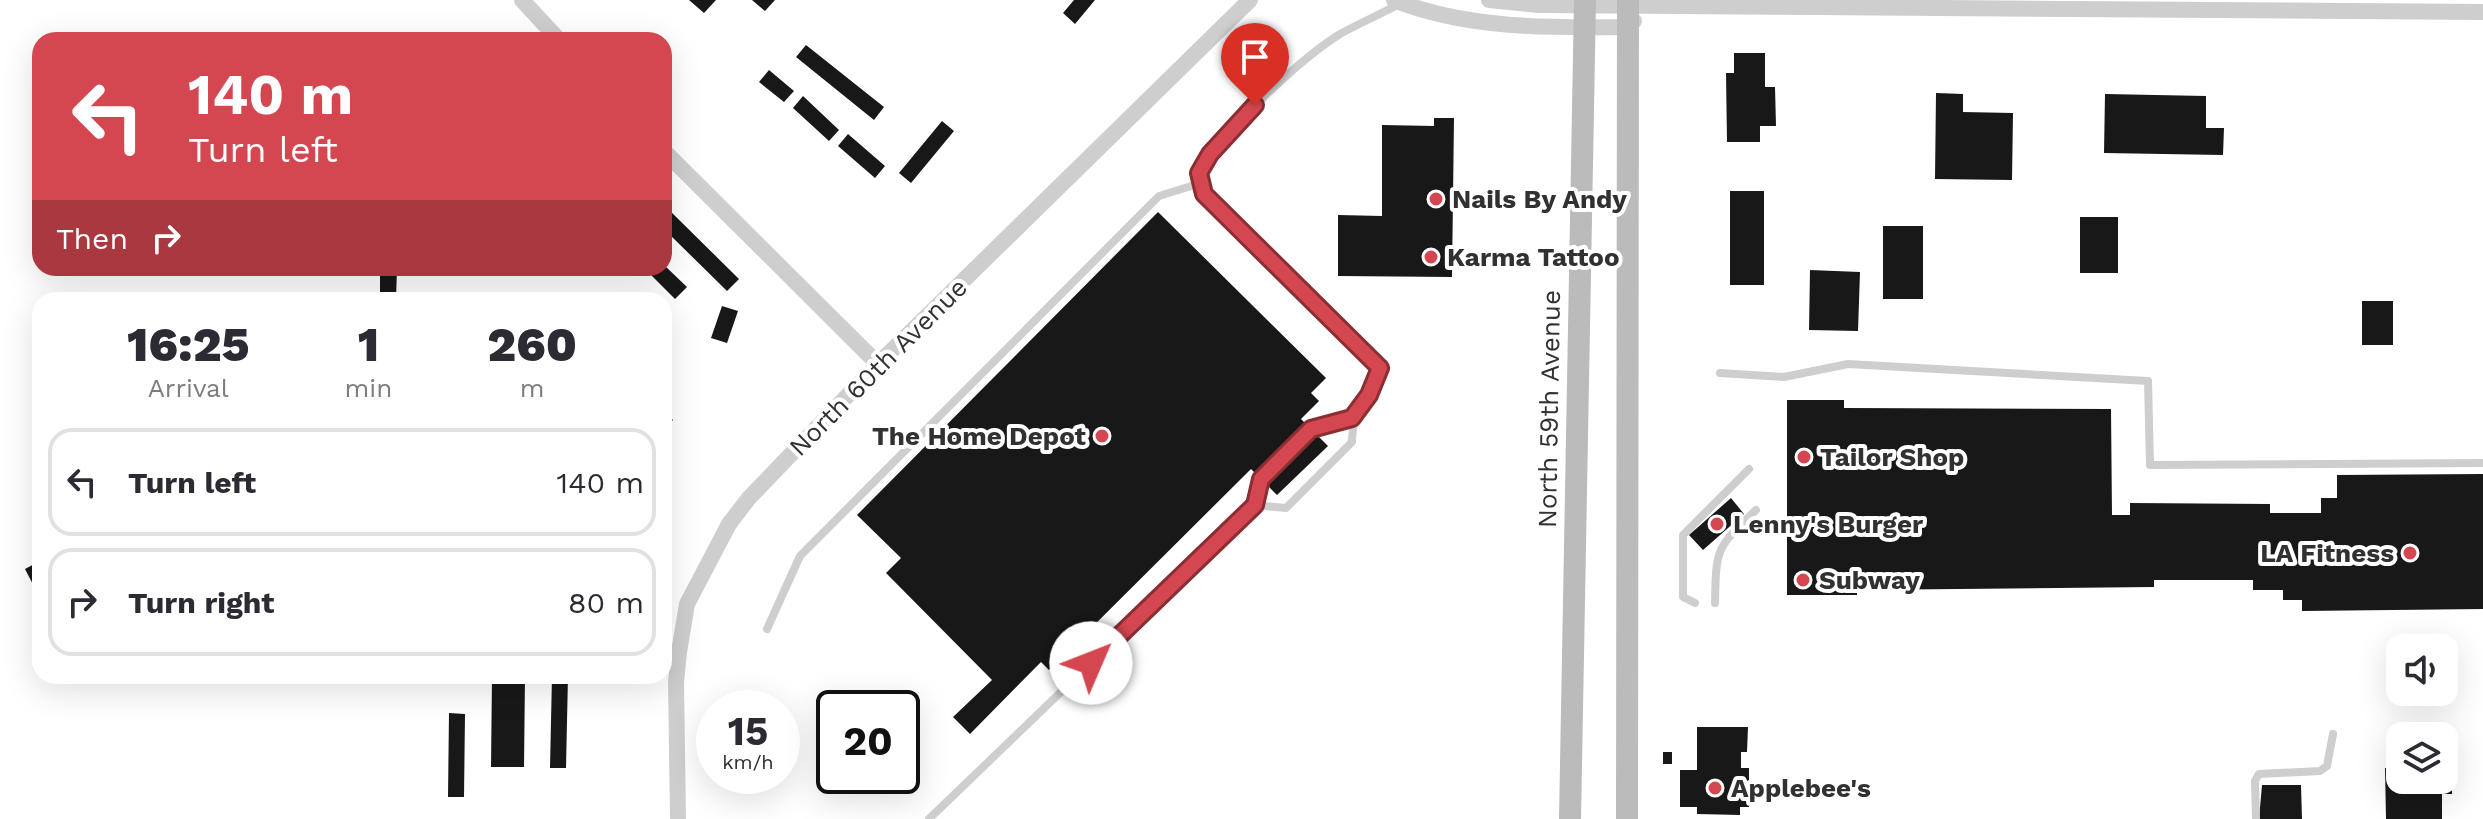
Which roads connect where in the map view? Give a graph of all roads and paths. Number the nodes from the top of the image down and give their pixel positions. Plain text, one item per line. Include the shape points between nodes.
1 (522, 0) edge
2 (1250, 0) edge
3 (1489, 0) edge
4 (1397, 1) edge
5 (1585, 2) edge
6 (1635, 3) edge
7 (2483, 12) edge
8 (1583, 27) junction
9 (1628, 27) junction
10 (552, 32) edge
11 (672, 159) edge
12 (1201, 183) junction
13 (878, 364) junction
14 (1720, 373) dead end
15 (1352, 418) junction
16 (2483, 463) edge
17 (1749, 469) dead end
18 (1255, 505) junction
19 (1756, 510) dead end
20 (1695, 603) dead end
21 (1715, 603) dead end
22 (767, 629) dead end
23 (2333, 734) dead end
24 (678, 819) edge
25 (929, 819) edge
26 (1570, 819) edge
27 (1627, 819) edge
28 (2256, 819) edge

1 - 10 street
2 - 13 street, North 60th Avenue
3 - 5 street
4 - 8 street via 1486,23
4 - 12 lane via 1338,35 1255,105 1210,154 1199,173
5 - 6 street
5 - 8 main road, North 59th Avenue
6 - 7 street
6 - 9 main road
8 - 9 street
8 - 26 main road, North 59th Avenue
9 - 27 main road
11 - 13 street
12 - 15 lane via 1204,194 1380,368
12 - 22 lane via 1159,196 800,556
13 - 24 street, North 60th Avenue via 749,498 711,554 687,604 676,682
14 - 16 lane via 1784,377 1848,364 2148,381 2150,465
15 - 18 lane via 1311,429 1261,479
15 - 18 lane via 1352,442 1286,508
17 - 20 lane via 1683,535 1683,597
18 - 25 lane
19 - 21 lane via 1716,556
23 - 28 lane via 2327,766 2320,771 2259,774

